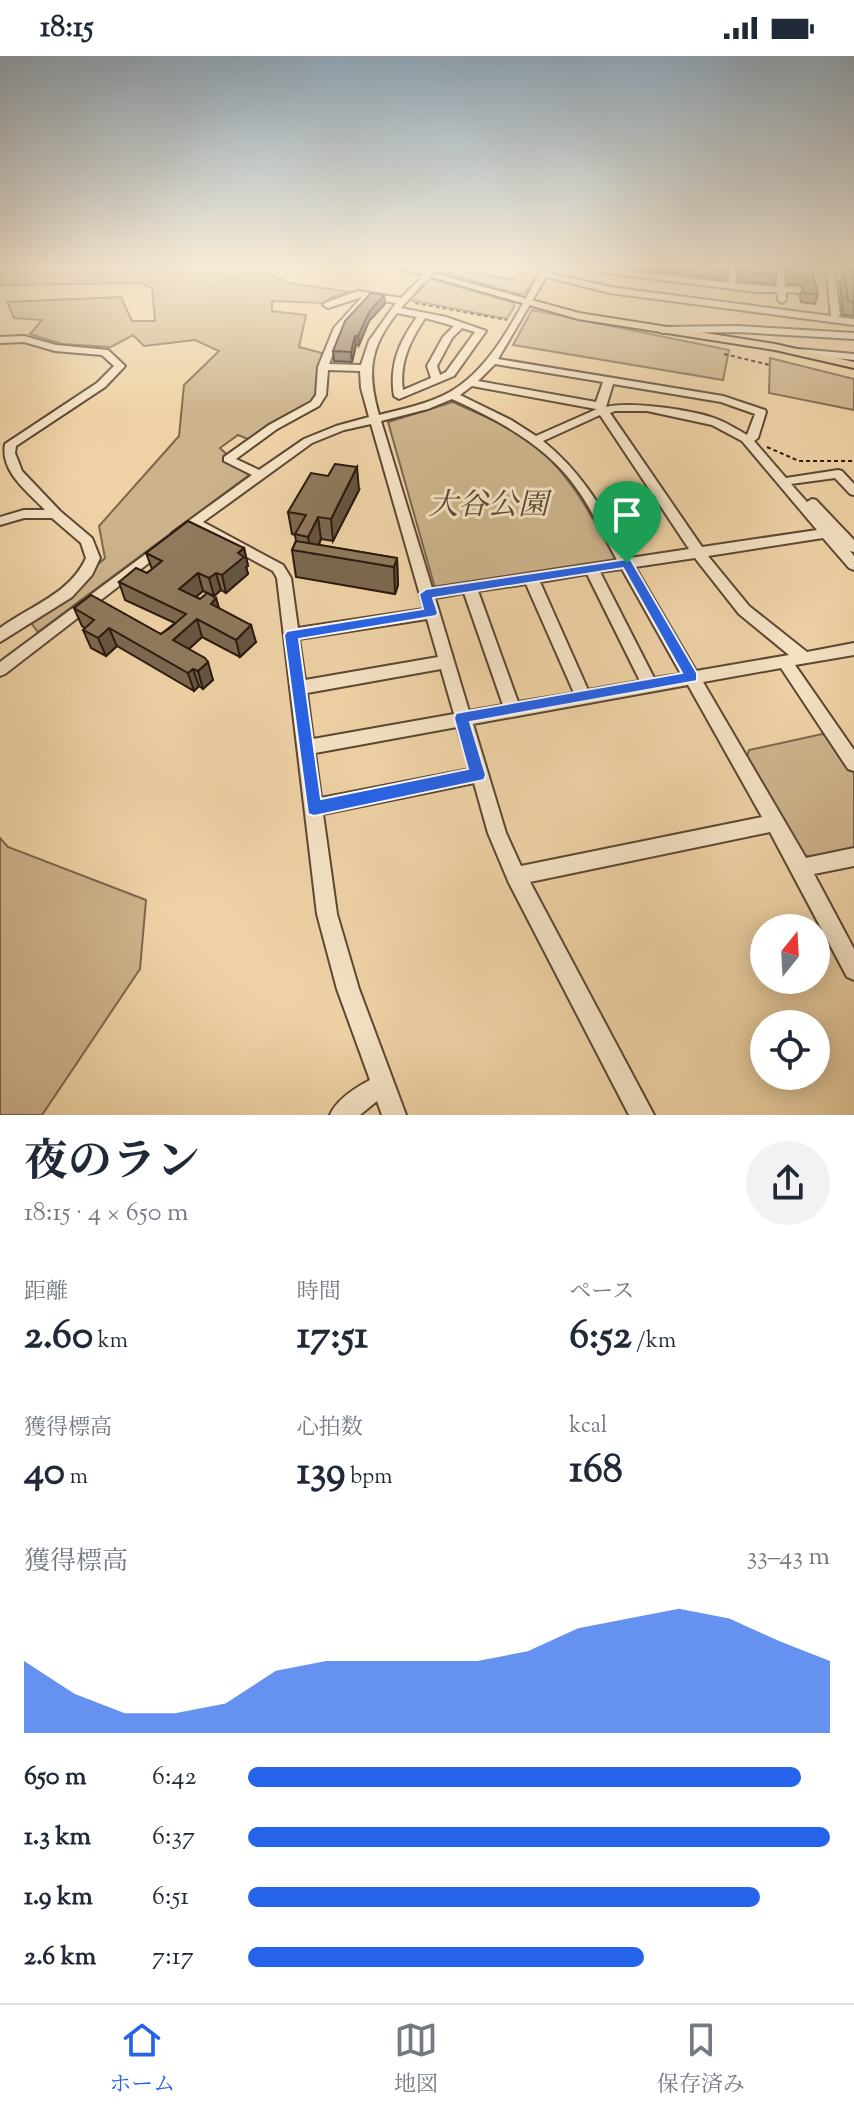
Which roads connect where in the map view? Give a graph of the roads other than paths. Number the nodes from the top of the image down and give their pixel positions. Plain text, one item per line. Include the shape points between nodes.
1 (351, 314) edge
2 (392, 314) edge
3 (420, 314) edge
4 (518, 314) edge
5 (575, 314) edge
6 (818, 314) edge
7 (423, 315) junction
8 (854, 322) edge
9 (461, 324) junction
10 (662, 330) junction
11 (854, 336) edge
12 (0, 340) edge
13 (799, 352) junction
14 (854, 357) edge
15 (492, 361) junction
16 (854, 365) edge
17 (323, 367) junction
18 (365, 368) junction
19 (437, 381) junction
20 (609, 381) junction
21 (470, 383) junction
22 (452, 395) junction
23 (602, 408) junction
24 (375, 420) junction
25 (749, 438) junction
26 (537, 440) junction
27 (258, 474) junction
28 (791, 480) junction
29 (854, 491) edge
30 (55, 514) junction
31 (0, 521) edge
32 (194, 523) junction
33 (826, 533) junction
34 (854, 548) edge
35 (698, 552) junction
36 (627, 563) junction
37 (854, 565) edge
38 (591, 569) junction
39 (531, 578) junction
40 (469, 587) junction
41 (426, 594) junction
42 (431, 613) junction
43 (291, 635) junction
44 (0, 636) edge
45 (854, 649) edge
46 (804, 658) junction
47 (4, 660) edge
48 (784, 661) junction
49 (445, 662) junction
50 (691, 677) junction
51 (649, 684) junction
52 (298, 688) junction
53 (583, 696) junction
54 (512, 708) junction
55 (461, 718) junction
56 (306, 747) junction
57 (854, 764) edge
58 (478, 775) junction
59 (314, 808) junction
60 (774, 823) junction
61 (854, 857) edge
62 (801, 868) junction
63 (516, 876) junction
64 (854, 970) edge
65 (383, 1085) junction
66 (342, 1115) edge
67 (394, 1115) edge
68 (642, 1115) edge

1 - 17 street via 339,328
2 - 18 street via 375,336
3 - 7 street
4 - 15 street
5 - 10 main road
6 - 8 street
7 - 9 street
7 - 19 street via 400,352 399,396
9 - 19 street via 436,354 432,366
9 - 19 street via 481,331 459,365
10 - 11 street
10 - 13 main road
12 - 30 street via 99,350 120,366 4,452 12,476
13 - 14 street
13 - 16 main road
15 - 20 street
15 - 21 street
17 - 18 street
17 - 27 street via 315,404 228,459
18 - 24 street
20 - 23 street
20 - 25 street via 723,399 761,412
21 - 22 street
21 - 23 street
22 - 24 street
22 - 26 street
23 - 25 street via 680,413
23 - 26 street
23 - 35 street
24 - 27 street via 318,436
24 - 41 street
25 - 28 street
25 - 33 street
26 - 36 street via 577,480
27 - 32 street
28 - 29 street via 838,474
28 - 34 street
30 - 31 street
30 - 44 street via 87,541 93,562 76,585
32 - 43 street via 282,571
32 - 47 street
33 - 35 street
33 - 37 street
35 - 36 street
35 - 46 street via 744,610
36 - 38 street
36 - 50 street
38 - 39 street
38 - 51 street
39 - 40 street
39 - 53 street
40 - 41 street
40 - 54 street
41 - 42 street
42 - 43 street
42 - 49 street
43 - 52 street
45 - 46 street
46 - 48 street
48 - 50 street
48 - 57 street
49 - 52 street
49 - 55 street
50 - 51 street
50 - 60 street
51 - 53 street
52 - 56 street
53 - 54 street
54 - 55 street
55 - 56 street
55 - 58 street
56 - 59 street
58 - 59 street
58 - 63 street
59 - 65 street via 332,935
60 - 62 street
60 - 63 street
61 - 62 street
62 - 64 street
63 - 68 street
65 - 66 street
65 - 67 street

